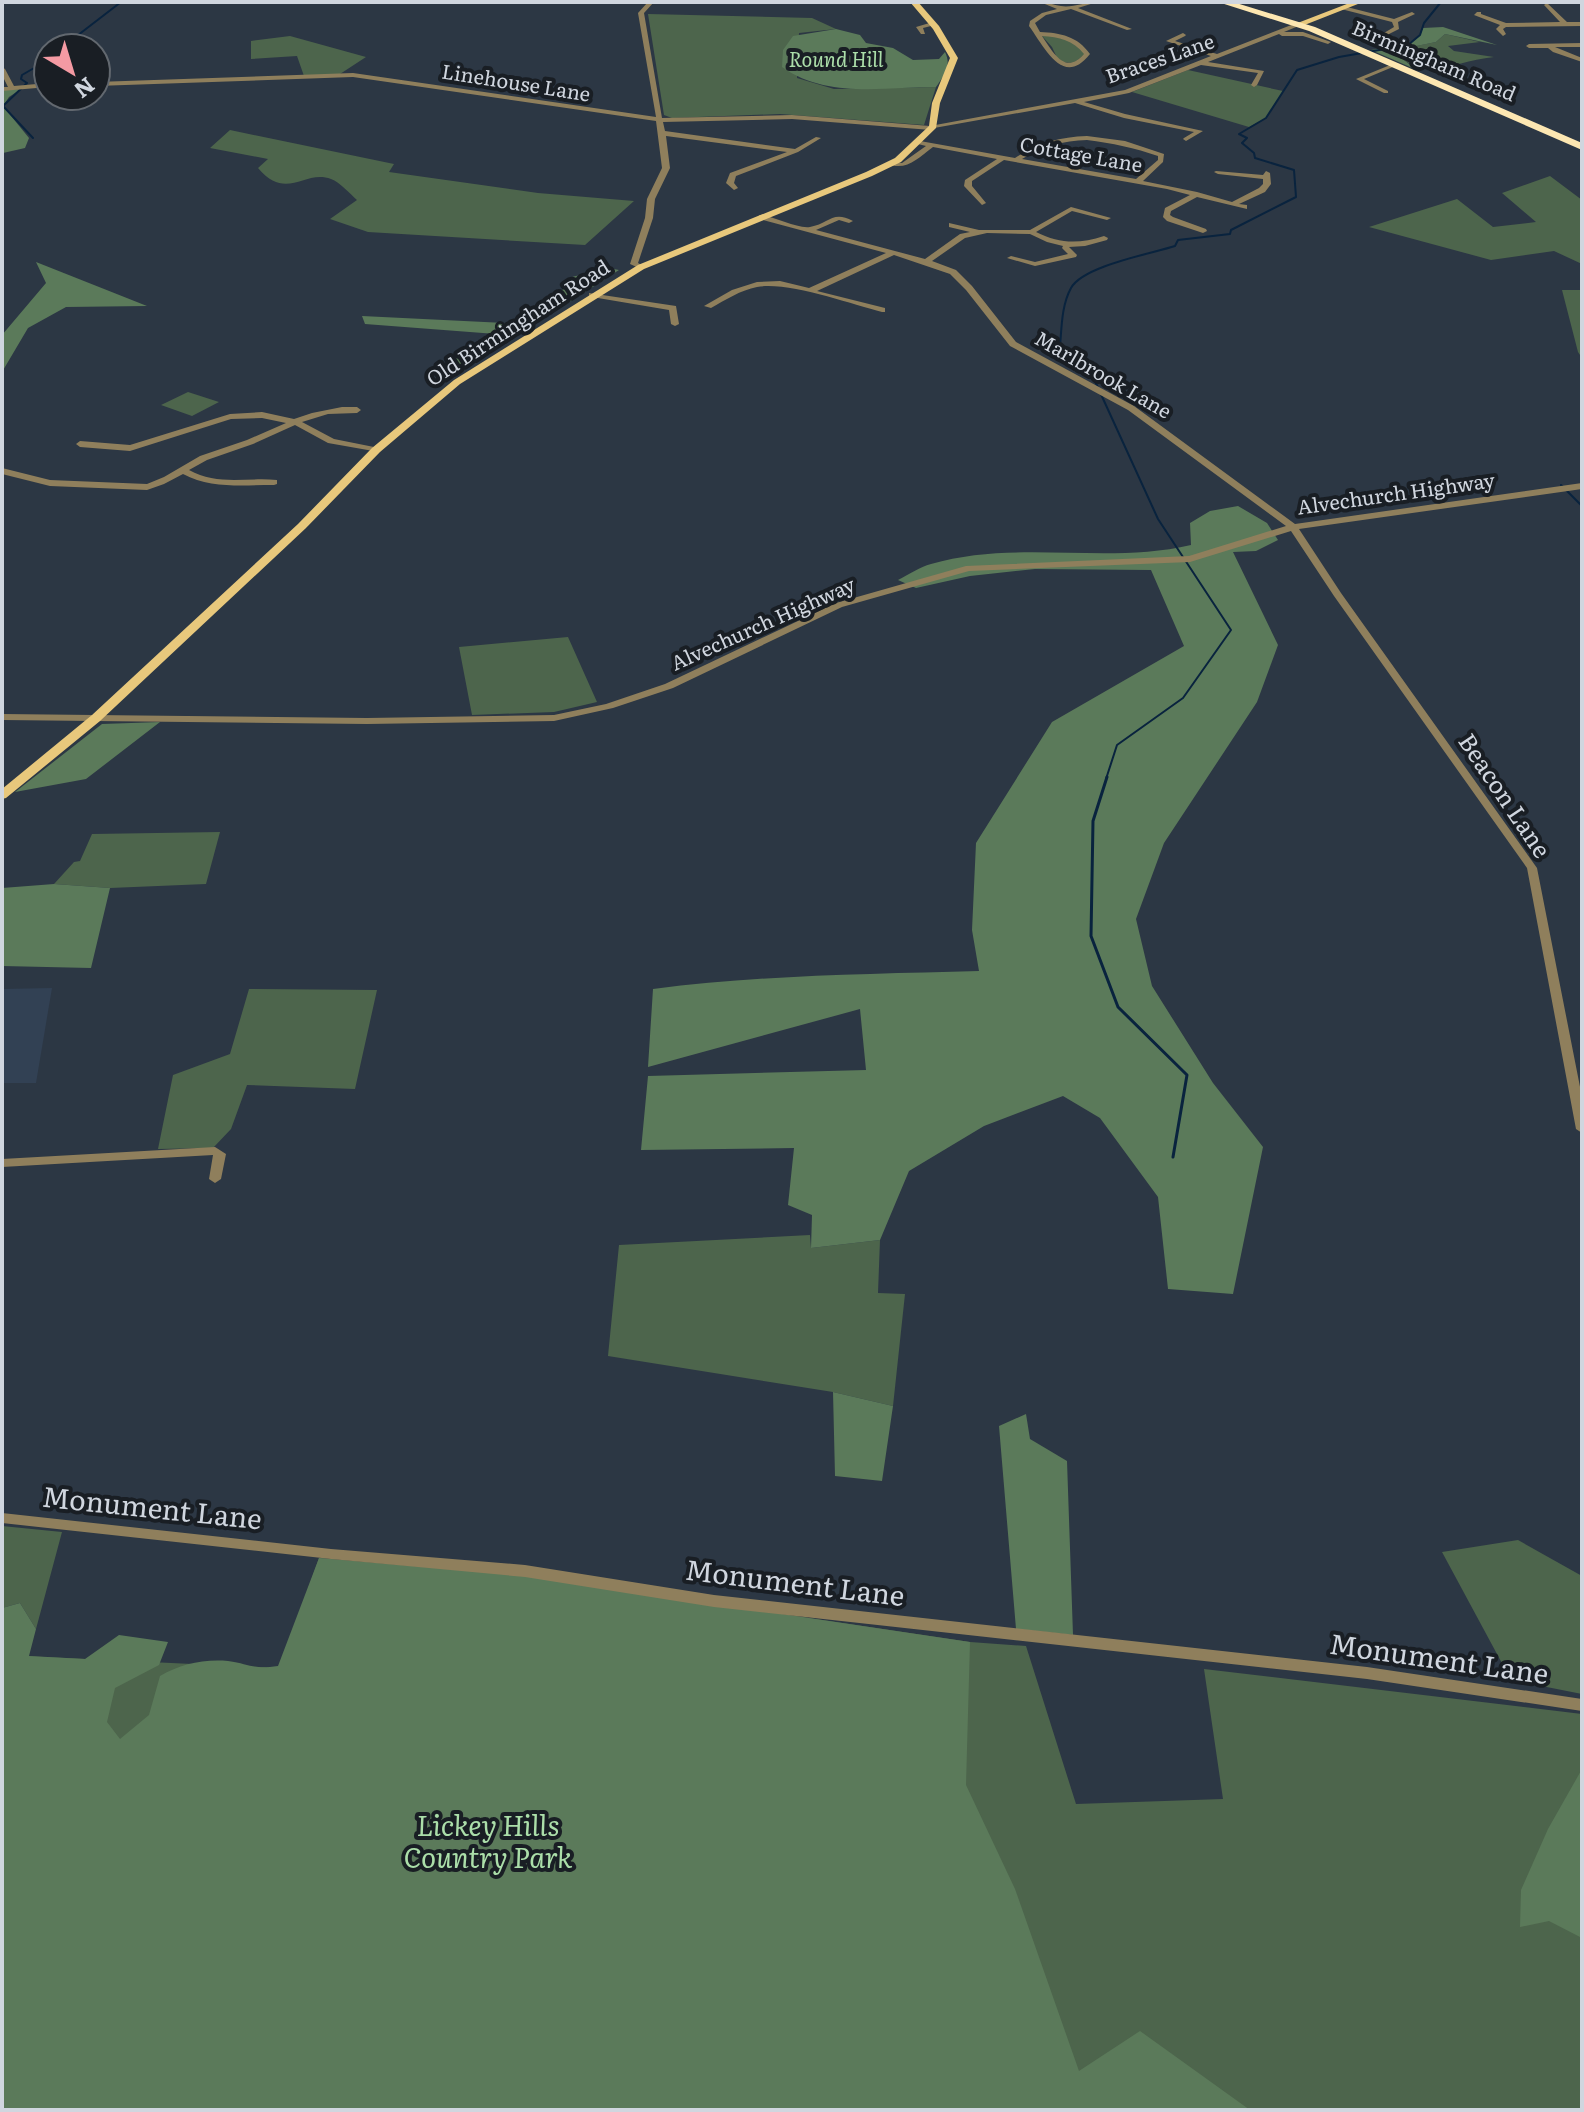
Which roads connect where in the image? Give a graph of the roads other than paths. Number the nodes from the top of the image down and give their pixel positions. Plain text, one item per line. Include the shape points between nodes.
1 (651, 2) edge
2 (914, 2) edge
3 (1043, 2) edge
4 (1094, 2) edge
5 (1223, 2) edge
6 (1359, 2) edge
7 (1547, 5) dead end
8 (1071, 7) junction
9 (1343, 8) junction
10 (1063, 9) junction
11 (1412, 14) dead end
12 (1476, 14) dead end
13 (1395, 21) junction
14 (933, 24) junction
15 (1299, 24) junction
16 (1582, 24) edge
17 (1566, 25) junction
18 (1129, 29) dead end
19 (923, 33) dead end
20 (1275, 33) junction
21 (1387, 33) dead end
22 (1038, 34) junction
23 (1183, 35) dead end
24 (1328, 42) dead end
25 (1549, 45) junction
26 (1582, 45) edge
27 (1529, 46) dead end
28 (1217, 56) junction
29 (1582, 60) edge
30 (1199, 63) junction
31 (1397, 64) junction
32 (2, 69) edge
33 (1262, 72) junction
34 (1274, 72) dead end
35 (112, 84) edge
36 (1254, 85) dead end
37 (32, 86) edge
38 (12, 88) junction
39 (2, 89) edge
40 (1386, 92) dead end
41 (1075, 101) junction
42 (660, 120) junction
43 (932, 127) junction
44 (662, 133) junction
45 (818, 138) dead end
46 (1186, 139) dead end
47 (920, 143) junction
48 (932, 145) junction
49 (1582, 147) edge
50 (796, 151) junction
51 (1003, 158) junction
52 (1016, 160) junction
53 (891, 164) junction
54 (1218, 172) dead end
55 (1121, 179) junction
56 (1138, 181) junction
57 (734, 188) dead end
58 (1111, 188) dead end
59 (1197, 194) junction
60 (1235, 203) junction
61 (970, 204) dead end
62 (1062, 207) dead end
63 (1244, 207) dead end
64 (1071, 209) junction
65 (1103, 216) dead end
66 (762, 217) junction
67 (849, 221) dead end
68 (952, 225) dead end
69 (809, 230) junction
70 (1203, 231) dead end
71 (977, 232) junction
72 (1031, 232) junction
73 (1104, 238) dead end
74 (893, 253) junction
75 (1073, 254) junction
76 (1011, 258) dead end
77 (926, 262) junction
78 (641, 267) junction
79 (810, 291) junction
80 (592, 295) junction
81 (708, 306) dead end
82 (882, 310) dead end
83 (675, 324) dead end
84 (357, 410) dead end
85 (295, 422) junction
86 (80, 444) dead end
87 (376, 450) junction
88 (2, 471) edge
89 (184, 471) junction
90 (200, 478) junction
91 (274, 482) dead end
92 (161, 483) junction
93 (1582, 486) edge
94 (1293, 527) junction
95 (2, 717) edge
96 (96, 718) junction
97 (2, 795) edge
98 (1582, 1129) edge
99 (2, 1163) edge
100 (215, 1179) dead end
101 (2, 1518) edge
102 (1582, 1705) edge

1 - 42 street via 641,13
2 - 14 main road, Old Birmingham Road
3 - 10 street
4 - 8 street
5 - 15 highway, Birmingham Road
6 - 9 main road
7 - 17 street
8 - 10 street
8 - 18 street
9 - 13 street
9 - 15 main road
10 - 22 street via 1033,19
11 - 13 street
12 - 17 street via 1500,31
13 - 21 street via 1397,28
14 - 19 street via 919,27
14 - 43 main road, Old Birmingham Road via 954,58
15 - 20 street, Braces Lane
15 - 31 highway, Birmingham Road
16 - 17 street
20 - 24 street, Birmingham Road
20 - 28 street, Braces Lane
22 - 22 street via 1068,38 1087,54 1078,63 1058,63
23 - 28 street via 1169,41
25 - 26 street
25 - 27 street
25 - 29 street
28 - 30 street, Braces Lane
30 - 33 street
30 - 41 street, Braces Lane via 1127,92
31 - 40 street via 1359,79
31 - 49 highway, Birmingham Road
32 - 38 street
33 - 34 street
33 - 36 street
35 - 42 street, Linehouse Lane via 368,76
37 - 38 street
38 - 39 street
41 - 43 street, Braces Lane
41 - 46 street via 1200,131
42 - 43 street, Linehouse Lane via 792,117
42 - 44 street
43 - 47 main road, Old Birmingham Road
44 - 50 street
44 - 78 street via 666,168 655,185 637,247 634,264
45 - 50 street
47 - 48 street, Cottage Lane
47 - 53 main road, Old Birmingham Road
48 - 51 street, Cottage Lane
48 - 53 street via 903,165
50 - 57 street via 732,169 728,172
51 - 52 street, Cottage Lane
51 - 61 street via 969,180 968,186 985,203
52 - 55 street, Cottage Lane
52 - 56 street via 1039,144 1086,136 1162,155
53 - 66 main road, Old Birmingham Road
54 - 60 street via 1266,175 1262,190
55 - 56 street, Cottage Lane
55 - 58 street
56 - 59 street, Cottage Lane
59 - 60 street, Cottage Lane
59 - 70 street via 1166,215
60 - 63 street, Cottage Lane
62 - 64 street
64 - 65 street
64 - 72 street
66 - 69 street, Marlbrook Lane
66 - 78 main road, Old Birmingham Road
67 - 69 street via 839,218
68 - 71 street
69 - 74 street, Marlbrook Lane
71 - 72 street
71 - 77 street
72 - 75 street
73 - 75 street
74 - 77 street, Marlbrook Lane
74 - 79 street
75 - 76 street via 1038,266
77 - 94 street, Marlbrook Lane via 953,272 1013,344 1131,408
78 - 80 main road, Old Birmingham Road
79 - 81 street via 782,283 753,283
79 - 82 street
80 - 83 street via 673,308
80 - 87 main road, Old Birmingham Road via 447,390
84 - 85 street via 323,410
85 - 86 street via 244,415 130,448
85 - 87 street via 331,441
85 - 89 street via 212,454
87 - 96 main road, Old Birmingham Road
88 - 92 street via 50,483 131,489
89 - 90 street
89 - 92 street
90 - 91 street via 230,485
90 - 92 street
93 - 94 street, Alvechurch Highway
94 - 96 street, Alvechurch Highway via 1190,559 969,568 919,580 839,605 669,686 554,718
94 - 98 street, Beacon Lane via 1532,868
95 - 96 street, Alvechurch Highway
96 - 97 main road, Old Birmingham Road
99 - 100 street via 215,1151 220,1154
101 - 102 street, Monument Lane via 525,1571 714,1601 1367,1673

